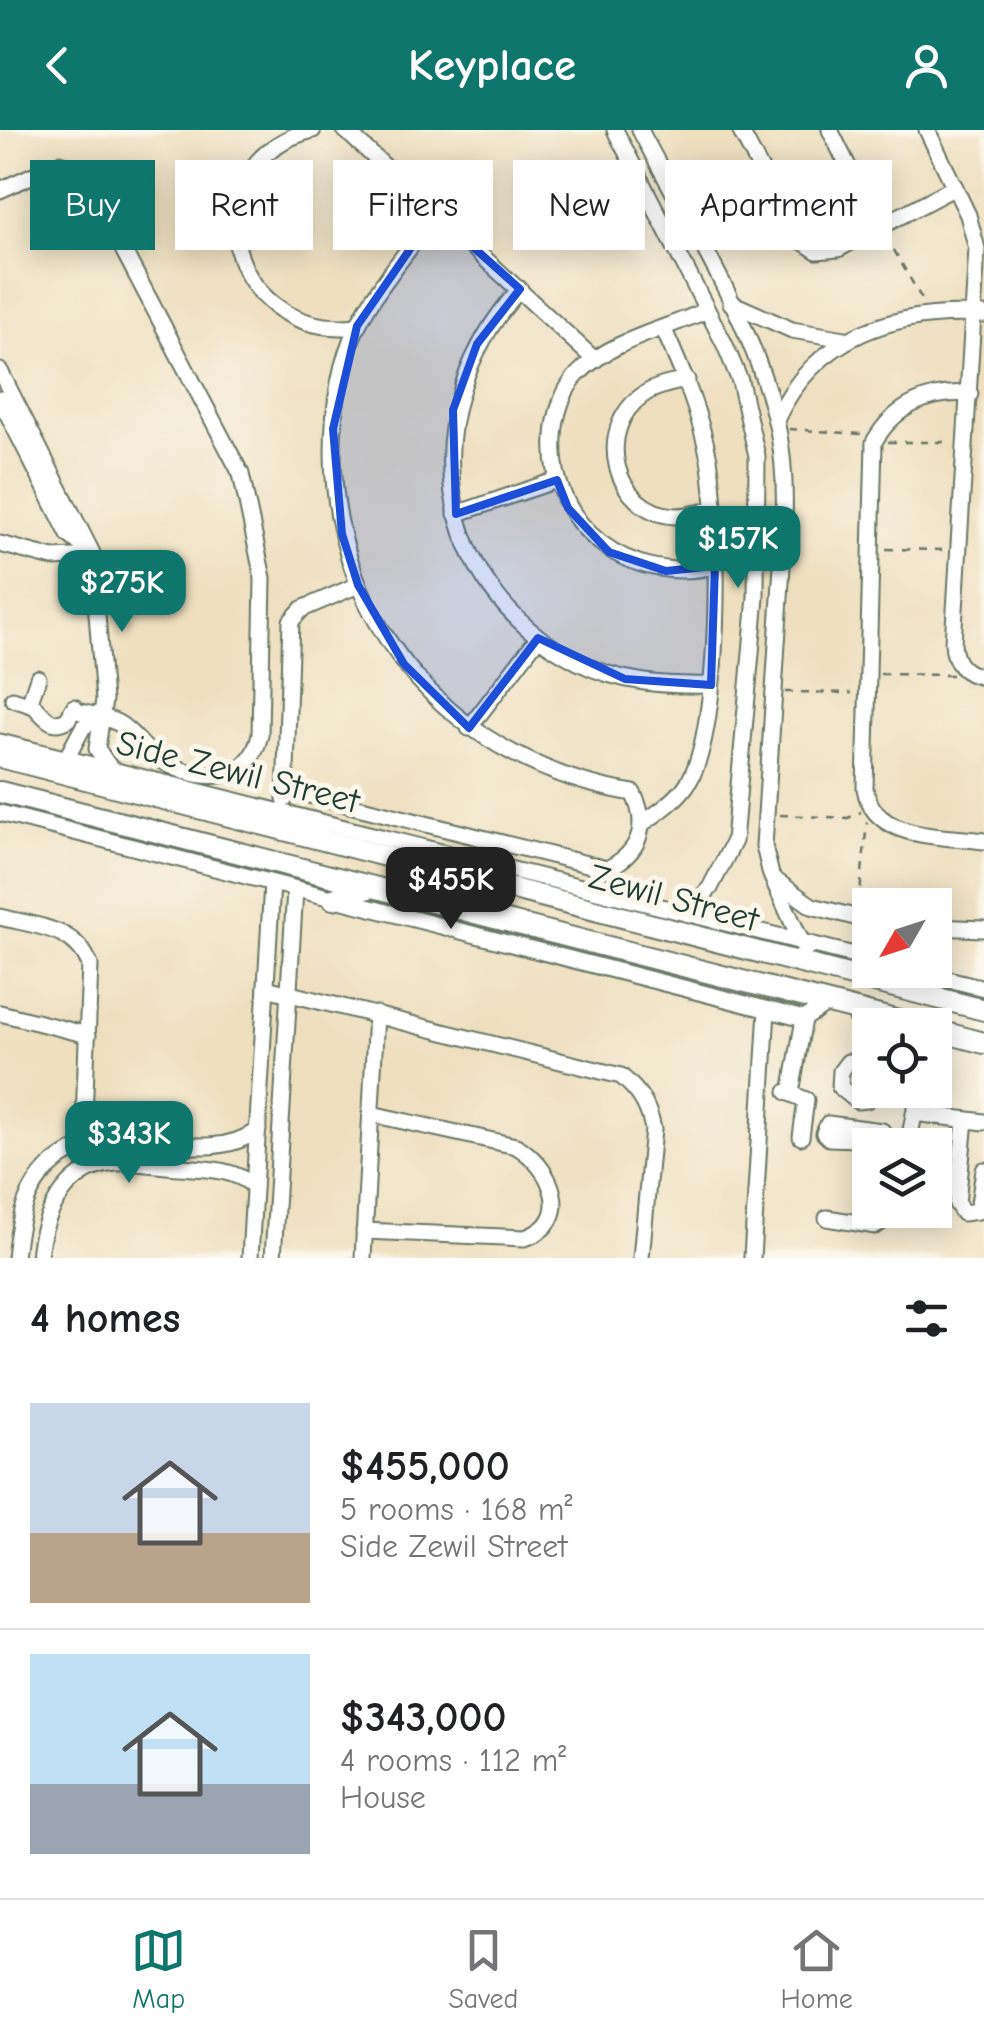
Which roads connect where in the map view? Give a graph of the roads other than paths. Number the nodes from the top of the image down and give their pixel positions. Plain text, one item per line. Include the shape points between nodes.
1 (313, 130) edge
2 (346, 130) edge
3 (615, 130) edge
4 (640, 130) edge
5 (740, 130) edge
6 (830, 130) edge
7 (926, 130) edge
8 (378, 160) edge
9 (756, 160) edge
10 (845, 160) edge
11 (955, 187) junction
12 (0, 190) edge
13 (892, 220) edge
14 (410, 250) edge
15 (476, 250) edge
16 (520, 289) junction
17 (728, 302) junction
18 (707, 310) junction
19 (980, 315) edge
20 (357, 326) junction
21 (664, 330) junction
22 (845, 339) junction
23 (595, 360) junction
24 (0, 370) edge
25 (687, 380) junction
26 (970, 394) junction
27 (0, 399) edge
28 (777, 424) junction
29 (557, 480) junction
30 (713, 510) junction
31 (456, 514) junction
32 (0, 544) edge
33 (92, 554) junction
34 (715, 566) junction
35 (358, 585) junction
36 (538, 638) junction
37 (979, 677) edge
38 (38, 678) dead end
39 (711, 685) junction
40 (101, 717) junction
41 (469, 728) junction
42 (0, 742) edge
43 (0, 758) edge
44 (66, 759) junction
45 (113, 772) junction
46 (285, 789) junction
47 (0, 792) edge
48 (0, 813) edge
49 (284, 813) junction
50 (643, 823) junction
51 (734, 841) junction
52 (984, 841) edge
53 (764, 846) junction
54 (395, 850) junction
55 (451, 874) junction
56 (771, 876) junction
57 (272, 883) junction
58 (493, 884) junction
59 (374, 887) junction
60 (295, 889) junction
61 (333, 899) junction
62 (447, 906) junction
63 (686, 913) junction
64 (490, 916) junction
65 (0, 917) edge
66 (852, 917) edge
67 (952, 928) edge
68 (984, 929) edge
69 (802, 945) junction
70 (852, 956) edge
71 (813, 967) junction
72 (952, 986) edge
73 (266, 988) junction
74 (289, 994) junction
75 (983, 999) edge
76 (828, 1002) junction
77 (852, 1009) edge
78 (767, 1010) junction
79 (376, 1014) junction
80 (1, 1018) edge
81 (804, 1019) junction
82 (88, 1035) junction
83 (952, 1035) edge
84 (984, 1043) edge
85 (852, 1064) edge
86 (851, 1099) joint
87 (915, 1108) edge
88 (914, 1113) junction
89 (371, 1114) junction
90 (965, 1120) junction
91 (984, 1122) edge
92 (844, 1126) dead end
93 (911, 1128) edge
94 (258, 1130) junction
95 (801, 1137) dead end
96 (83, 1145) junction
97 (984, 1170) edge
98 (254, 1186) junction
99 (826, 1218) dead end
100 (852, 1222) edge
101 (364, 1231) junction
102 (15, 1258) edge
103 (39, 1258) edge
104 (250, 1258) edge
105 (273, 1258) edge
106 (363, 1258) edge
107 (642, 1258) edge
108 (752, 1258) edge

1 - 20 street via 281,142 251,173 236,213 238,256 259,294 294,320
2 - 8 street
3 - 18 street
4 - 17 street
5 - 9 street
6 - 10 street
7 - 11 street
11 - 13 street
11 - 19 street via 977,248
12 - 40 street via 49,164 80,172 218,425 255,526 265,632 260,736 248,763 224,777 181,768
14 - 20 street
15 - 16 street
16 - 23 street
16 - 31 street via 486,330 462,376 449,444
17 - 22 street via 792,330
17 - 28 street
18 - 21 street
18 - 51 street via 740,381 760,495
19 - 22 street via 930,314
19 - 26 street
20 - 35 street via 333,429 333,482
21 - 23 street
21 - 25 street
22 - 28 street via 810,368
23 - 29 street via 562,400 554,426
24 - 33 street
25 - 30 street via 709,461
25 - 30 street via 645,393 625,412 614,438 615,465 627,490 648,508 674,516
26 - 37 street via 954,654 964,671
26 - 52 street via 912,403 876,439 864,788 868,804 894,828
27 - 33 street via 69,535
28 - 53 street via 785,490
29 - 31 street
29 - 34 street via 568,508 609,552 666,571
30 - 34 street
31 - 36 street via 479,570
32 - 33 street via 53,558
33 - 40 street
34 - 39 street
35 - 41 street via 404,664
35 - 46 street via 302,609 291,621
36 - 39 street via 625,679
36 - 41 street
38 - 40 street via 21,701 42,718 66,721 73,709
39 - 50 street via 693,774
40 - 44 street via 82,727
40 - 45 street via 97,749
41 - 50 street via 547,771 633,793
42 - 44 street, Side Zewil Street
43 - 54 main road, Zewil Street
44 - 45 street, Side Zewil Street
45 - 49 street, Side Zewil Street
46 - 49 street
46 - 50 street via 607,869 626,860
47 - 59 main road, Zewil Street
48 - 57 street
49 - 54 street, Side Zewil Street
51 - 53 street
51 - 63 street via 710,888
53 - 56 street
54 - 55 main road, Zewil Street
54 - 63 street, Side Zewil Street
55 - 58 main road, Zewil Street
55 - 62 main road via 456,891
56 - 66 street via 802,901
56 - 69 street
57 - 60 street
57 - 73 street
58 - 64 main road
58 - 71 main road, Zewil Street
59 - 61 main road
59 - 62 main road, Zewil Street
60 - 61 street
60 - 74 street
61 - 78 street
62 - 64 main road, Zewil Street
63 - 69 street, Side Zewil Street
64 - 76 main road, Zewil Street
65 - 82 street via 64,933 85,952
67 - 68 street
69 - 70 street, Side Zewil Street
69 - 71 street
71 - 75 main road, Zewil Street
72 - 75 street
73 - 74 street
73 - 94 street
74 - 79 street
74 - 105 street
76 - 77 main road, Zewil Street
76 - 81 street
78 - 81 street
78 - 108 street
79 - 89 street
79 - 107 street via 600,1068 637,1090 652,1129
80 - 82 street
81 - 95 street via 789,1092 806,1100
82 - 96 street
83 - 84 main road
85 - 86 street via 840,1076
86 - 92 street
87 - 88 street
88 - 90 street
88 - 93 street
89 - 101 street
89 - 101 street via 516,1146 550,1181 554,1214 538,1234 525,1238
90 - 91 street
90 - 97 street via 957,1204 963,1213 978,1211
94 - 96 street via 222,1146 116,1138
94 - 98 street
96 - 102 street via 53,1163 25,1200
98 - 103 street via 222,1170 104,1164 58,1197
98 - 104 street
99 - 100 street
101 - 106 street

